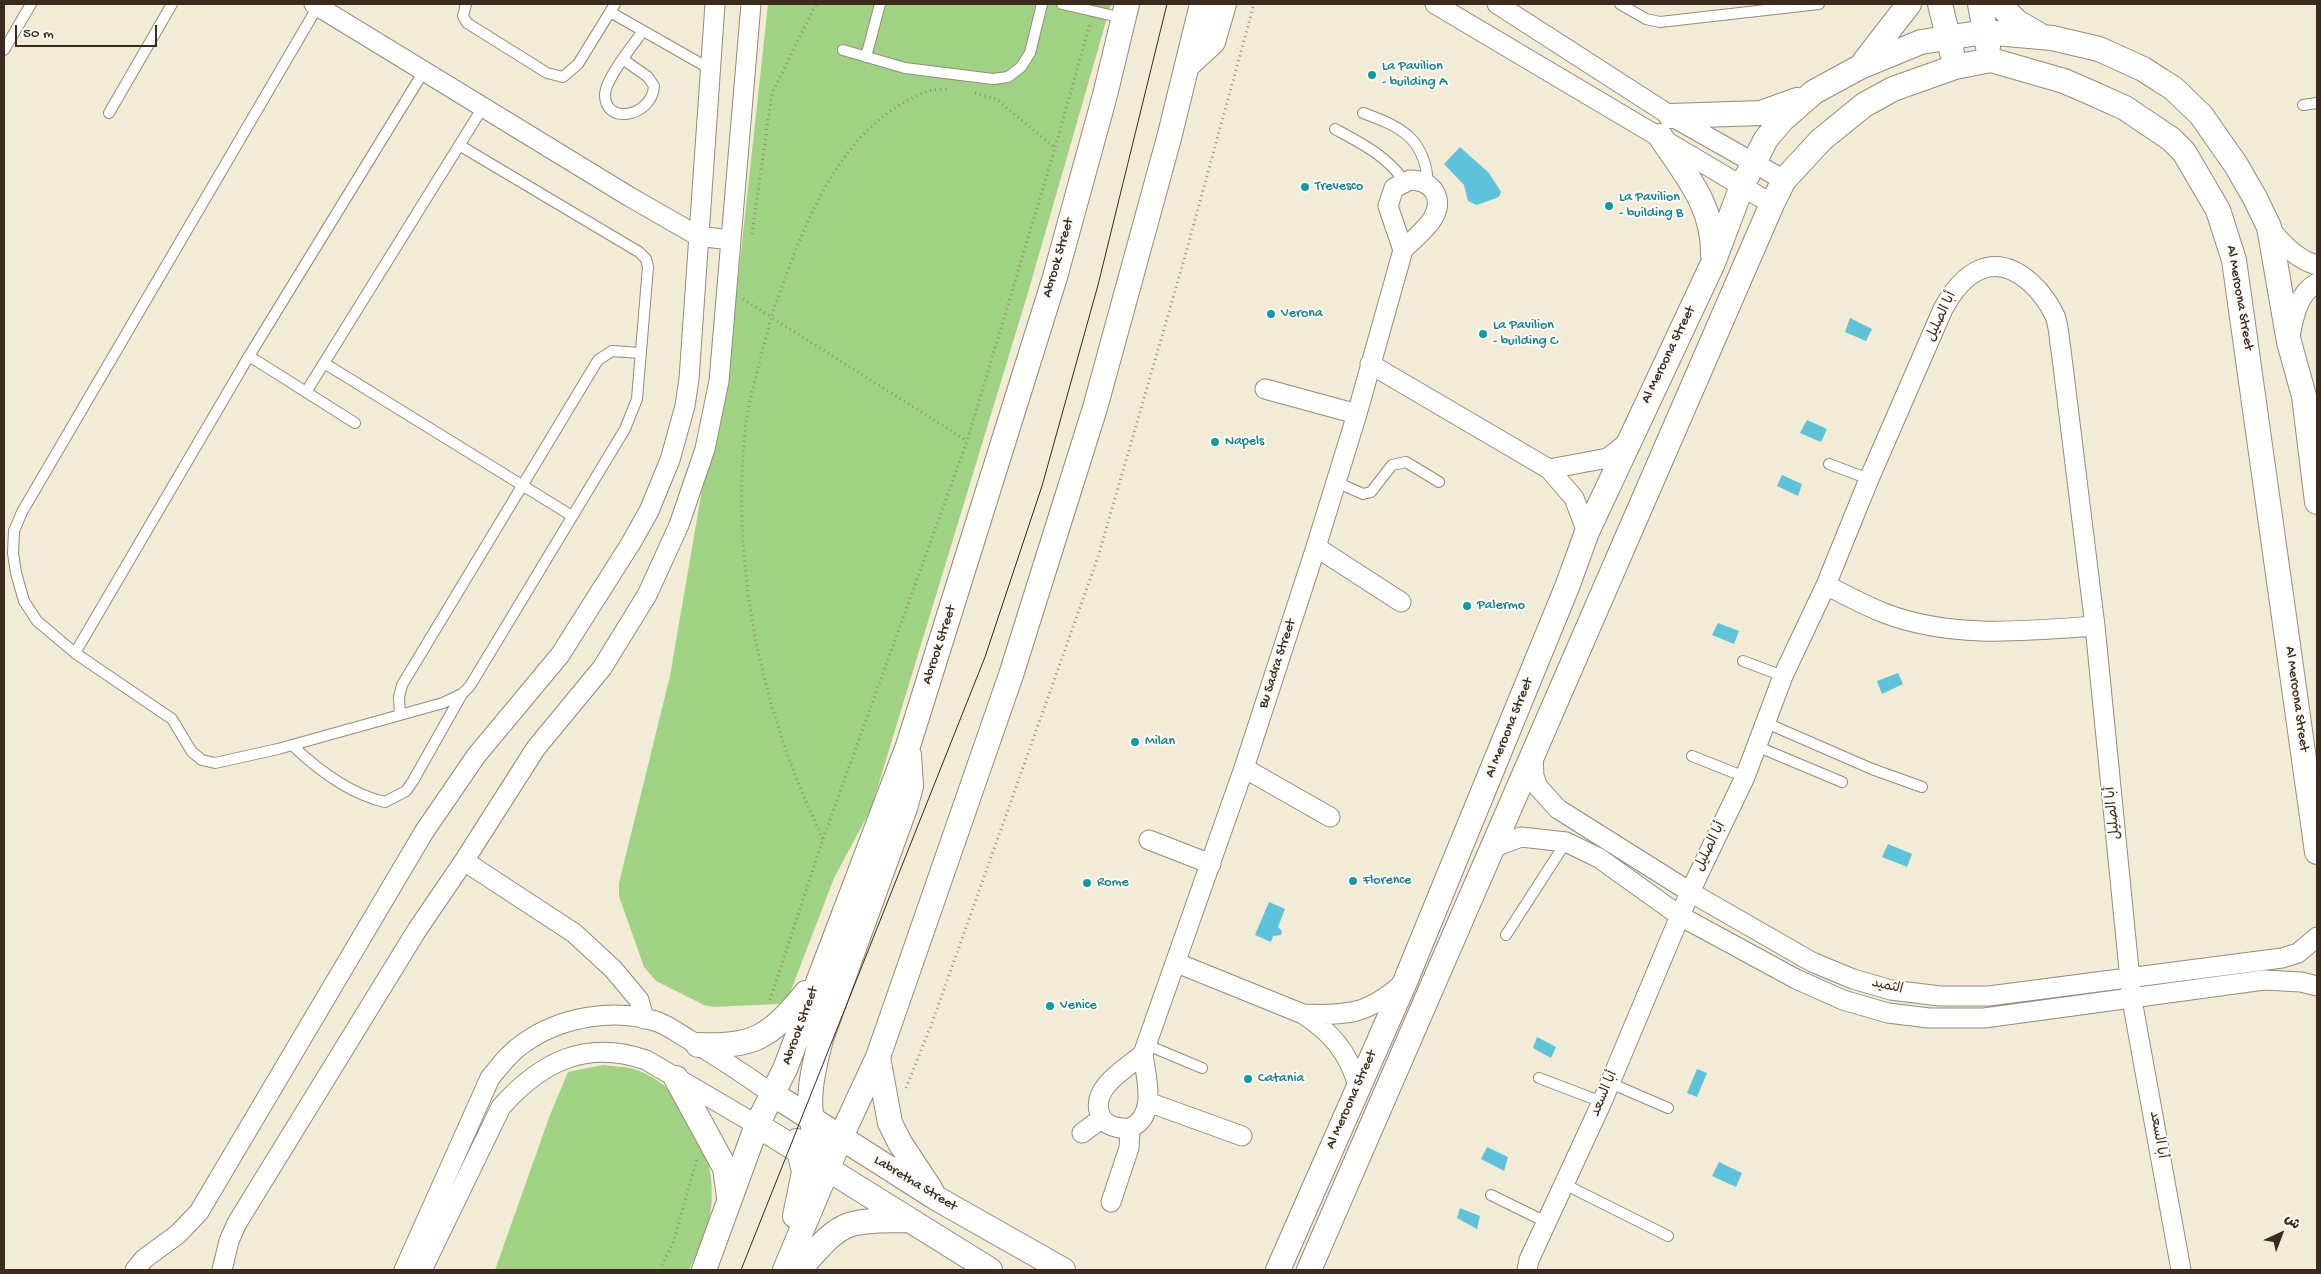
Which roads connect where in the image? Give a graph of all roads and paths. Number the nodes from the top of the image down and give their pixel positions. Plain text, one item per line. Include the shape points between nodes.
1 (31, 4) edge
2 (172, 4) edge
3 (466, 4) edge
4 (715, 4) edge
5 (751, 4) edge
6 (816, 4) edge
7 (880, 4) edge
8 (1042, 4) edge
9 (1062, 4) edge
10 (1186, 4) edge
11 (1202, 4) edge
12 (1224, 4) edge
13 (1254, 4) edge
14 (1435, 4) edge
15 (1497, 4) edge
16 (1620, 4) edge
17 (1819, 4) edge
18 (1909, 4) edge
19 (1940, 4) edge
20 (1980, 4) edge
21 (1999, 4) edge
22 (316, 5) edge
23 (612, 8) edge
24 (1125, 11) edge
25 (1092, 12) junction
26 (643, 31) junction
27 (1984, 32) junction
28 (1948, 38) junction
29 (2052, 38) junction
30 (4, 50) edge
31 (843, 50) dead end
32 (866, 57) junction
33 (624, 60) junction
34 (1991, 60) junction
35 (1188, 64) junction
36 (1860, 67) junction
37 (1956, 67) junction
38 (712, 70) junction
39 (424, 71) junction
40 (959, 88) dead end
41 (968, 91) dead end
42 (1814, 92) junction
43 (2317, 103) edge
44 (2303, 105) dead end
45 (483, 107) junction
46 (109, 113) dead end
47 (1363, 113) dead end
48 (1665, 126) junction
49 (1335, 128) dead end
50 (1169, 138) junction
51 (460, 145) junction
52 (1055, 148) junction
53 (1752, 162) junction
54 (1784, 180) junction
55 (1404, 181) junction
56 (1428, 185) junction
57 (1742, 186) junction
58 (1772, 204) junction
59 (2268, 227) junction
60 (698, 236) junction
61 (730, 240) junction
62 (751, 240) dead end
63 (1403, 250) junction
64 (1713, 263) junction
65 (2317, 266) edge
66 (2317, 283) edge
67 (745, 290) dead end
68 (771, 317) junction
69 (2289, 342) junction
70 (640, 353) junction
71 (249, 356) junction
72 (324, 364) junction
73 (1370, 364) junction
74 (1265, 389) dead end
75 (306, 392) junction
76 (1358, 414) junction
77 (355, 423) dead end
78 (967, 441) junction
79 (1628, 442) junction
80 (1828, 464) dead end
81 (1549, 469) junction
82 (1868, 479) junction
83 (1336, 482) junction
84 (1439, 482) dead end
85 (522, 485) junction
86 (2317, 502) edge
87 (572, 516) junction
88 (1587, 532) junction
89 (1316, 548) junction
90 (1826, 586) junction
91 (1401, 602) dead end
92 (2096, 626) junction
93 (75, 653) junction
94 (1743, 661) dead end
95 (1782, 676) junction
96 (462, 694) junction
97 (400, 715) junction
98 (1764, 722) junction
99 (292, 745) junction
100 (908, 746) junction
101 (1756, 746) junction
102 (1533, 753) junction
103 (1692, 756) dead end
104 (1244, 768) junction
105 (1745, 777) junction
106 (1842, 782) dead end
107 (1922, 787) dead end
108 (1330, 817) dead end
109 (823, 839) junction
110 (1149, 840) dead end
111 (1566, 842) junction
112 (1492, 848) junction
113 (2317, 852) edge
114 (464, 861) junction
115 (1211, 864) junction
116 (1690, 892) junction
117 (1680, 916) junction
118 (1506, 935) dead end
119 (2317, 936) edge
120 (1177, 962) junction
121 (2131, 978) junction
122 (818, 979) junction
123 (1405, 982) junction
124 (2317, 986) edge
125 (2132, 1000) junction
126 (766, 1005) dead end
127 (1303, 1014) junction
128 (644, 1019) junction
129 (698, 1045) junction
130 (1145, 1050) junction
131 (878, 1058) junction
132 (1202, 1068) dead end
133 (676, 1078) junction
134 (1539, 1078) dead end
135 (1610, 1083) junction
136 (1358, 1086) junction
137 (771, 1093) junction
138 (903, 1098) dead end
139 (1148, 1102) junction
140 (1602, 1102) junction
141 (1668, 1108) dead end
142 (810, 1119) junction
143 (1101, 1119) junction
144 (757, 1124) junction
145 (1130, 1128) junction
146 (1082, 1133) dead end
147 (1242, 1136) dead end
148 (840, 1139) junction
149 (713, 1143) junction
150 (800, 1151) junction
151 (828, 1168) junction
152 (1564, 1184) junction
153 (1491, 1195) dead end
154 (936, 1198) junction
155 (729, 1199) junction
156 (1110, 1202) dead end
157 (908, 1220) junction
158 (1546, 1222) junction
159 (1668, 1236) dead end
160 (135, 1270) edge
161 (222, 1270) edge
162 (404, 1270) edge
163 (422, 1270) edge
164 (660, 1270) edge
165 (704, 1270) edge
166 (772, 1270) edge
167 (785, 1270) edge
168 (799, 1270) edge
169 (990, 1270) edge
170 (1063, 1270) edge
171 (1278, 1270) edge
172 (1309, 1270) edge
173 (1527, 1270) edge
174 (2181, 1270) edge

1 - 30 lane
2 - 46 lane
3 - 23 lane via 463,16 467,23 546,73 563,77 578,64
4 - 38 street
5 - 61 street
6 - 62 path via 772,93
7 - 32 lane
8 - 32 lane via 1030,53 1021,67 1008,77 993,79 904,68
9 - 25 lane
10 - 50 street via 1170,77
11 - 35 street
12 - 35 street via 1213,42
13 - 138 path via 1098,557
14 - 48 street
15 - 48 street
16 - 17 lane via 1646,19 1660,22
18 - 36 street
19 - 28 street
20 - 27 street
21 - 29 street via 2017,22
22 - 39 street
22 - 93 lane via 22,512 14,531 16,573 24,601 37,621
23 - 26 lane
24 - 25 lane
24 - 100 street, Abrook Street via 1054,277
25 - 52 path
26 - 33 lane
26 - 38 lane
27 - 28 street, Al Meroona Street
27 - 29 street, Al Meroona Street
27 - 34 street
28 - 36 street, Al Meroona Street via 1921,42
28 - 37 street
29 - 59 street, Al Meroona Street via 2100,49 2143,68 2173,88 2201,115 2236,165
31 - 32 lane
33 - 33 lane via 608,83 605,95 608,105 617,114 628,116 645,107 654,96 654,86 648,77
34 - 37 street, Al Meroona Street
34 - 113 street, Al Meroona Street via 2064,81 2125,108 2147,122 2184,152 2218,210 2234,260 2244,316
35 - 50 street
36 - 42 street, Al Meroona Street
37 - 54 street, Al Meroona Street via 1893,89 1864,105 1821,140
38 - 60 street
39 - 45 street
39 - 71 lane
40 - 68 path via 924,92 888,112 860,137 828,180 794,253
41 - 52 path via 996,99
42 - 48 street via 1761,113
42 - 53 street, Al Meroona Street via 1782,120
43 - 44 lane
45 - 51 lane
45 - 60 street
47 - 56 lane via 1387,121 1410,137 1423,153
48 - 53 street
48 - 57 street
48 - 64 street via 1704,204 1714,233
49 - 55 lane via 1368,147 1396,170
50 - 131 street via 1095,408 1011,675
51 - 70 lane via 646,259 648,267
51 - 72 lane
52 - 78 path
53 - 54 street
53 - 57 street, Al Meroona Street
54 - 58 street, Al Meroona Street
55 - 56 street via 1416,180
55 - 63 street via 1394,188 1388,206
56 - 63 street, Bu Sadra Street via 1436,194 1436,212 1430,223
57 - 58 street
57 - 64 street, Al Meroona Street
58 - 102 street, Al Meroona Street
59 - 65 street via 2281,243
59 - 69 street, Al Meroona Street
60 - 61 street
60 - 160 street via 692,352 685,406 670,460 649,511 594,605 560,655 476,756 424,832 199,1212 178,1234 144,1258
61 - 114 street via 719,381 705,449 680,525 648,595 602,668 536,748
63 - 73 street, Bu Sadra Street
64 - 79 street, Al Meroona Street
66 - 69 street via 2306,293 2294,313
67 - 68 path via 743,299
68 - 78 path
68 - 109 path via 745,430 741,506 745,580 767,692 805,801
69 - 86 street, Al Meroona Street via 2304,396
70 - 85 lane via 612,351 598,360
70 - 87 lane via 637,399 625,429
71 - 75 lane
71 - 93 lane
72 - 75 lane
72 - 85 lane
73 - 76 street, Bu Sadra Street
73 - 81 street
74 - 76 street
75 - 77 lane
76 - 83 street, Bu Sadra Street
78 - 109 path
79 - 81 street via 1608,458
79 - 88 street, Al Meroona Street
80 - 82 lane
81 - 88 street via 1574,498
82 - 90 street, أبا الصليل
82 - 92 street, أبا الصليل via 1953,290 1974,271 1995,265 2016,270 2042,293 2055,317 2062,350
83 - 84 lane via 1363,494 1371,492 1392,465 1406,462
83 - 89 street, Bu Sadra Street
85 - 87 lane
85 - 97 lane via 402,685
87 - 96 lane via 470,686
88 - 123 street, Al Meroona Street
89 - 91 street
89 - 104 street, Bu Sadra Street
90 - 92 street via 1885,613 1959,630 2015,632
90 - 95 street, أبا الصليل
92 - 121 street, أبا الصليل
93 - 99 lane via 172,720 192,752 202,760 226,762
94 - 95 lane
95 - 98 street, أبا الصليل
96 - 97 lane
96 - 99 lane via 406,791 386,802 366,798 321,771
97 - 99 lane
98 - 101 street, أبا الصليل
98 - 107 lane
100 - 122 street, Abrook Street
100 - 142 street via 911,786 821,1039 809,1102
101 - 105 street, أبا الصليل
101 - 106 lane
102 - 112 street, Al Meroona Street
102 - 116 street, الثميد via 1538,787 1558,809
103 - 105 lane
104 - 108 street
104 - 115 street, Bu Sadra Street
105 - 116 street, أبا الصليل
109 - 126 path
110 - 115 street
111 - 112 street, الثميد via 1521,837
111 - 117 street, الثميد via 1606,862
111 - 118 lane
112 - 172 street, Al Meroona Street
114 - 128 street via 574,933 612,969 638,1000
114 - 161 street via 417,930 237,1224
115 - 120 street, Bu Sadra Street
116 - 117 street, أبا الصليل
116 - 121 street, الثميد via 1812,962 1891,990 1940,996 1989,996
117 - 125 street, الثميد via 1820,991 1888,1013 1929,1018 1984,1018
117 - 135 street, أبا السعد
119 - 121 street, الثميد via 2298,953 2282,958
120 - 127 street
120 - 130 street, Bu Sadra Street
121 - 125 street, أبا الصليل
122 - 129 street via 785,1019 758,1038 745,1043
122 - 137 street, Abrook Street via 785,1069
123 - 127 street via 1368,1009 1337,1016
123 - 136 street, Al Meroona Street
124 - 125 street, الثميد via 2264,980
125 - 174 street, أبا السعد
127 - 136 street via 1339,1043
128 - 129 street via 660,1023
128 - 162 street via 613,1015 578,1020 548,1029 504,1060 480,1096
129 - 137 street
130 - 132 lane
130 - 139 street, Bu Sadra Street
130 - 143 street, Bu Sadra Street via 1103,1089 1098,1100
131 - 148 street
131 - 154 street via 890,1123
133 - 144 street
133 - 149 street
133 - 163 street via 646,1060 606,1052 553,1062 538,1072 501,1106
134 - 140 lane
135 - 140 street, أبا السعد
135 - 141 lane
136 - 171 street, Al Meroona Street
137 - 142 street, Labretha Street
137 - 144 street, Abrook Street
137 - 150 street via 795,1135
139 - 145 street via 1144,1116
139 - 147 street
140 - 152 street, أبا السعد
142 - 148 street, Labretha Street
142 - 151 street via 816,1144
143 - 145 street via 1118,1128
143 - 146 street
144 - 150 street
144 - 155 street, Abrook Street
145 - 156 street via 1129,1148
148 - 151 street
148 - 154 street, Labretha Street
149 - 155 street via 725,1168
149 - 164 path via 700,1149 674,1240
150 - 151 street
150 - 166 street via 803,1178 798,1210
151 - 157 street
151 - 167 street
152 - 158 street, أبا السعد
152 - 159 lane
153 - 158 lane
154 - 170 street, Labretha Street
155 - 165 street, Abrook Street
157 - 168 street via 848,1225 830,1238
157 - 169 street
158 - 173 street, أبا السعد

